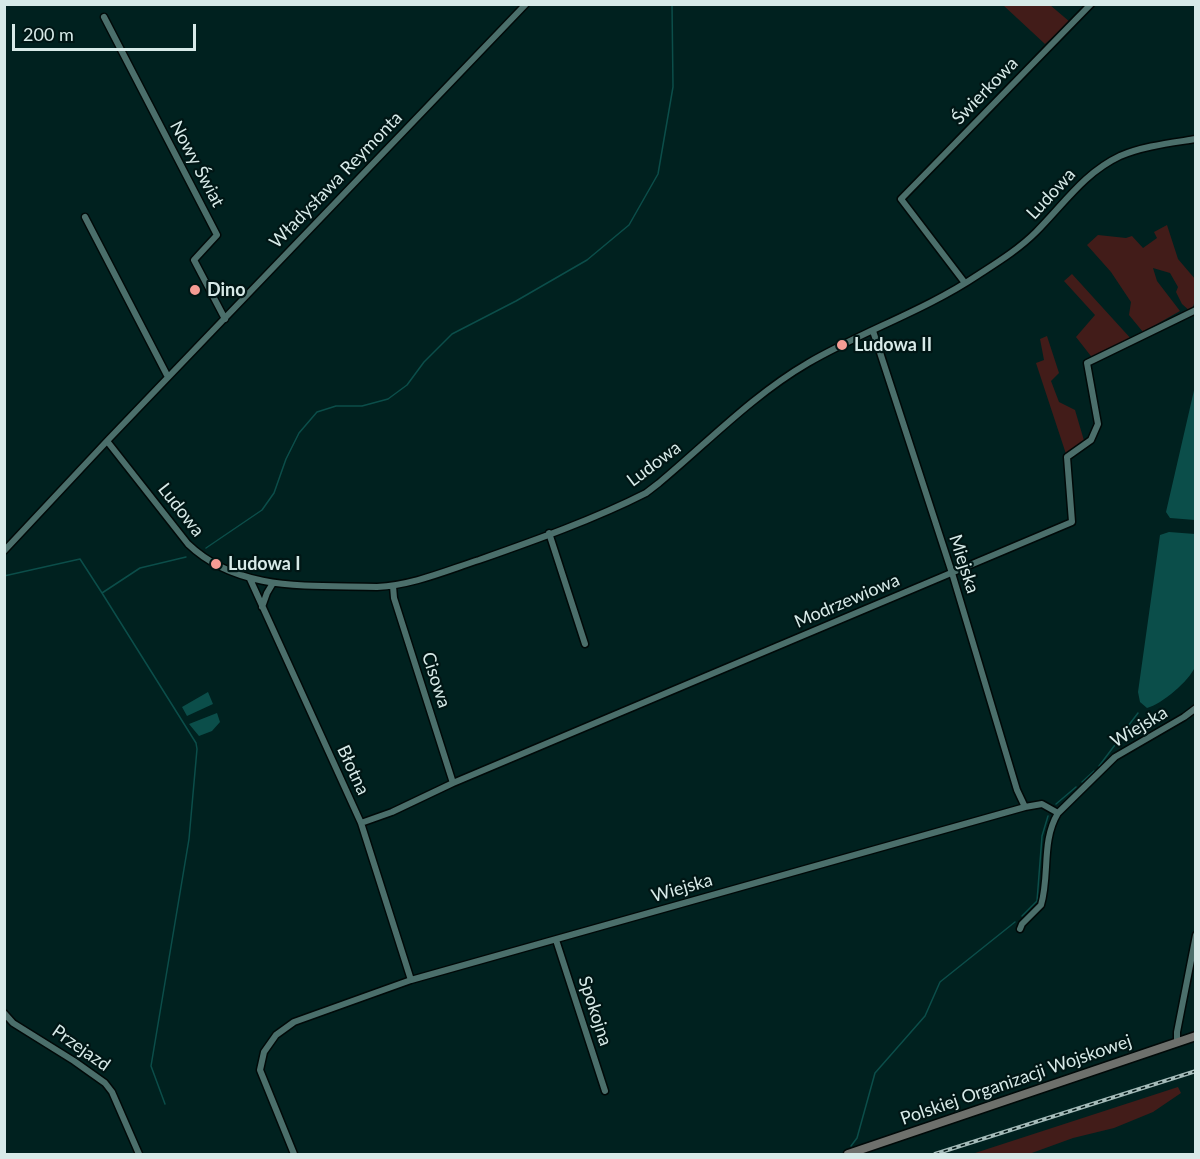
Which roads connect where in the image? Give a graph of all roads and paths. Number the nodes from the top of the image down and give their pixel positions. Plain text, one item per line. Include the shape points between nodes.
1 (526, 4) edge
2 (1091, 4) edge
3 (104, 17) dead end
4 (1196, 139) edge
5 (86, 217) dead end
6 (965, 284) junction
7 (1196, 310) edge
8 (225, 319) junction
9 (873, 331) junction
10 (168, 377) junction
11 (107, 441) junction
12 (549, 533) junction
13 (4, 550) edge
14 (952, 573) junction
15 (250, 579) junction
16 (273, 583) junction
17 (393, 586) junction
18 (262, 607) junction
19 (585, 644) dead end
20 (1196, 708) edge
21 (453, 783) junction
22 (1025, 807) junction
23 (1058, 813) junction
24 (361, 823) junction
25 (1020, 929) dead end
26 (1196, 935) edge
27 (556, 940) junction
28 (411, 980) junction
29 (4, 1013) edge
30 (1196, 1036) edge
31 (1177, 1043) junction
32 (605, 1091) dead end
33 (139, 1155) edge
34 (294, 1155) edge
35 (848, 1155) edge

1 - 8 street, Władysława Reymonta
2 - 6 street, Świerkowa via 901,199
3 - 8 street, Nowy Świat via 217,235 194,260
4 - 6 street, Ludowa via 1141,149 1104,164 1036,232
5 - 10 street
6 - 9 street, Ludowa
7 - 14 street, Modrzewiowa via 1087,363 1098,424 1091,440 1067,457 1072,522
8 - 10 street, Władysława Reymonta
9 - 12 street, Ludowa via 809,362 780,381 646,493
9 - 14 street, Miejska
10 - 11 street, Władysława Reymonta
11 - 13 street, Władysława Reymonta
11 - 15 street, Ludowa via 188,544
12 - 17 street, Ludowa via 438,574
12 - 19 street
14 - 21 street, Modrzewiowa
14 - 22 street, Miejska
15 - 16 street, Ludowa
15 - 18 street, Błotna
16 - 17 street, Ludowa
16 - 18 street
17 - 21 street, Cisowa
18 - 24 street, Błotna
20 - 23 street, Wiejska via 1115,757
21 - 24 street, Modrzewiowa
22 - 23 street, Wiejska via 1042,804
22 - 27 street, Wiejska
23 - 25 street via 1048,838 1041,905
24 - 28 street, Błotna
26 - 31 street
27 - 28 street, Wiejska
27 - 32 street, Spokojna
28 - 34 street, Wiejska via 294,1022 276,1035 264,1052 260,1070
29 - 33 street, Przejazd via 13,1023 105,1083
30 - 31 main road, Polskiej Organizacji Wojskowej
31 - 35 main road, Polskiej Organizacji Wojskowej

